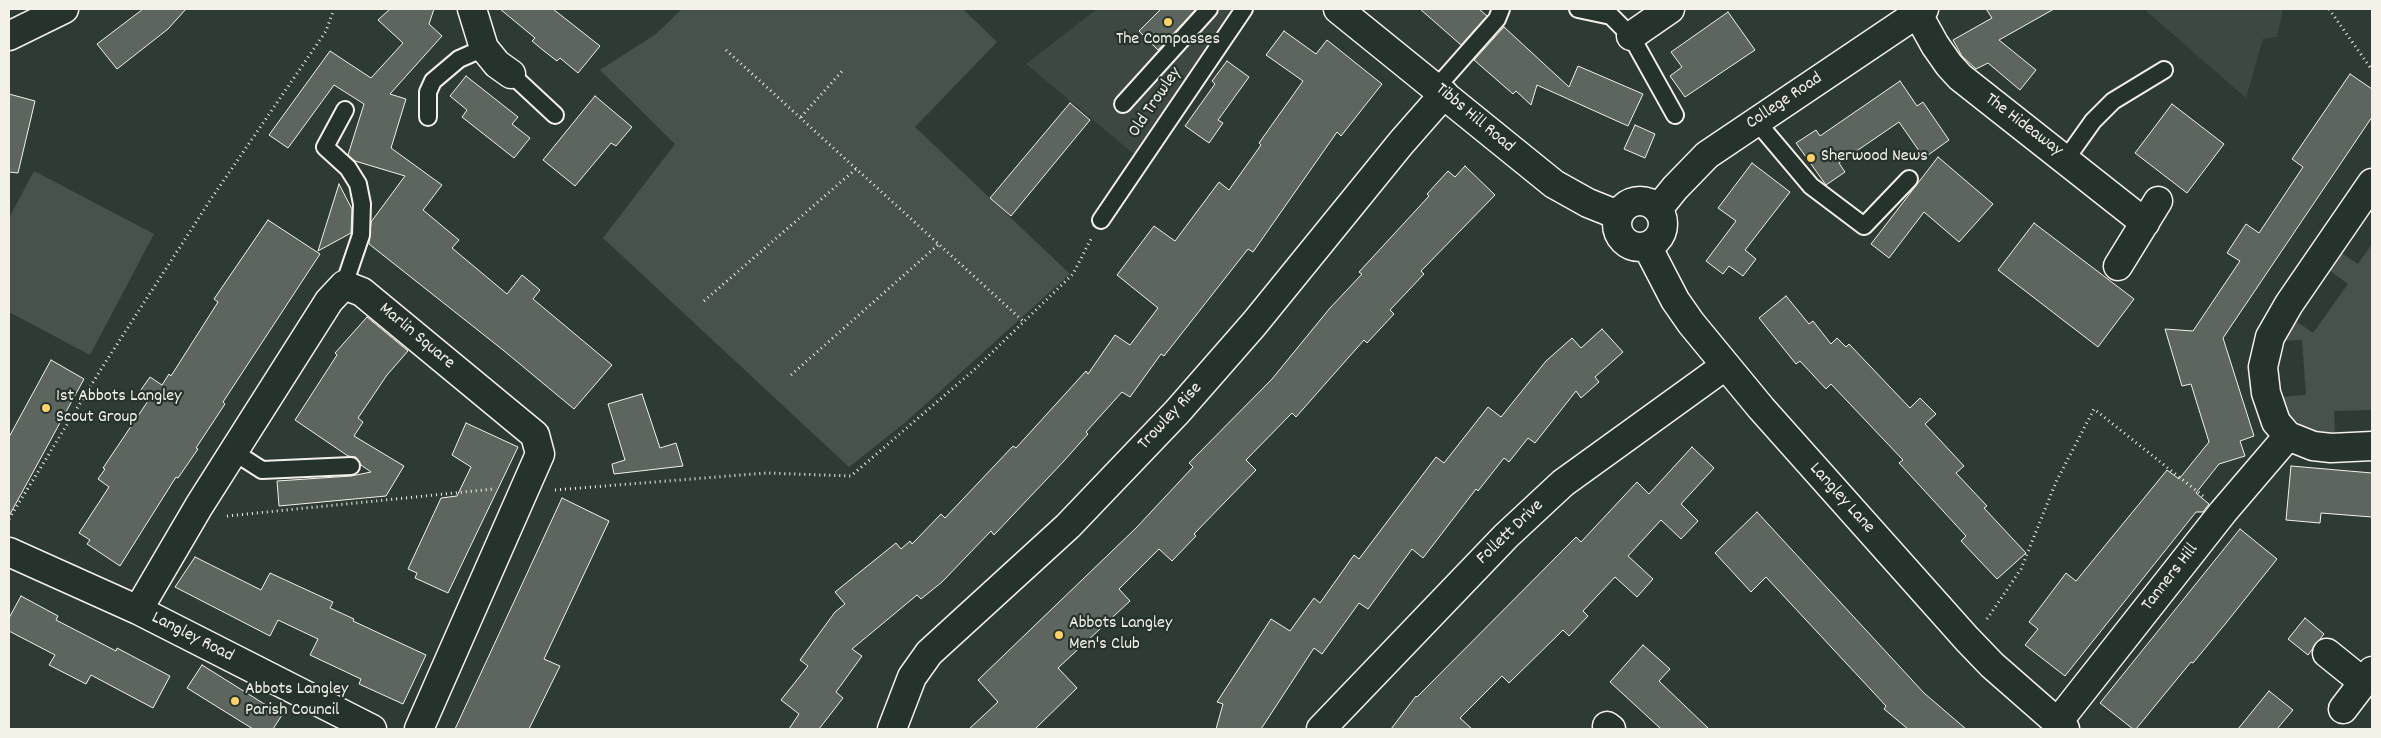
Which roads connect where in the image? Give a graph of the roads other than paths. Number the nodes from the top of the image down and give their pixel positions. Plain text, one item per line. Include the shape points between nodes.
1 (64, 9) edge
2 (472, 9) edge
3 (1209, 9) edge
4 (1244, 9) edge
5 (1338, 9) edge
6 (1501, 9) edge
7 (1578, 9) edge
8 (1670, 9) edge
9 (1919, 10) edge
10 (9, 36) edge
11 (1631, 36) junction
12 (484, 48) junction
13 (2164, 70) dead end
14 (511, 74) joint
15 (1440, 91) junction
16 (1123, 104) dead end
17 (345, 110) dead end
18 (555, 115) dead end
19 (1675, 115) dead end
20 (428, 117) dead end
21 (1757, 122) junction
22 (2066, 159) junction
23 (1909, 178) dead end
24 (2372, 183) edge
25 (1658, 209) junction
26 (1618, 214) junction
27 (1101, 220) road end
28 (1647, 246) junction
29 (2118, 266) dead end
30 (344, 285) junction
31 (1725, 366) junction
32 (2288, 436) junction
33 (2372, 446) edge
34 (234, 452) junction
35 (351, 466) dead end
36 (9, 552) edge
37 (138, 610) junction
38 (2327, 653) dead end
39 (2367, 677) edge
40 (2343, 708) dead end
41 (2061, 726) edge
42 (372, 729) edge
43 (419, 729) edge
44 (892, 729) edge
45 (1321, 729) edge

1 - 10 street
2 - 12 street
3 - 16 lane
4 - 27 lane, Old Trowley
5 - 15 street, Tibbs Hill Road
6 - 15 lane via 1497,19
7 - 11 lane via 1611,16
8 - 11 street
9 - 21 street, College Road
9 - 22 street, The Hideaway via 1935,45 1960,77 2027,132
11 - 19 lane
12 - 14 street via 497,64
12 - 20 lane via 459,59 433,81 428,92
13 - 22 lane via 2113,101 2093,121
14 - 18 lane
15 - 26 street, Tibbs Hill Road via 1554,184 1588,204
15 - 44 street, Trowley Rise via 1254,324 1177,412 1068,526 929,654 912,677
17 - 30 lane via 325,147 348,168 358,184 362,204 361,235
21 - 23 lane via 1811,186 1864,226
21 - 25 street, College Road via 1707,156
22 - 29 street, The Hideaway via 2152,212
24 - 32 street via 2270,337 2263,367 2266,393 2276,422
25 - 26 street via 1636,200
25 - 28 street via 1662,216 1662,231
26 - 28 street via 1617,229 1625,242 1632,246
28 - 31 street, Langley Lane via 1675,300
30 - 34 street via 330,301
30 - 43 street, Marlin Square via 362,292 536,435 540,454
31 - 41 street, Langley Lane via 1967,639
31 - 45 street, Follett Drive via 1563,483 1506,536
32 - 33 street via 2313,446
32 - 41 street, Tanners Hill via 2223,512
34 - 35 lane via 262,470
34 - 37 street
36 - 37 street, Langley Road
37 - 42 street, Langley Road
38 - 39 street
39 - 40 street

